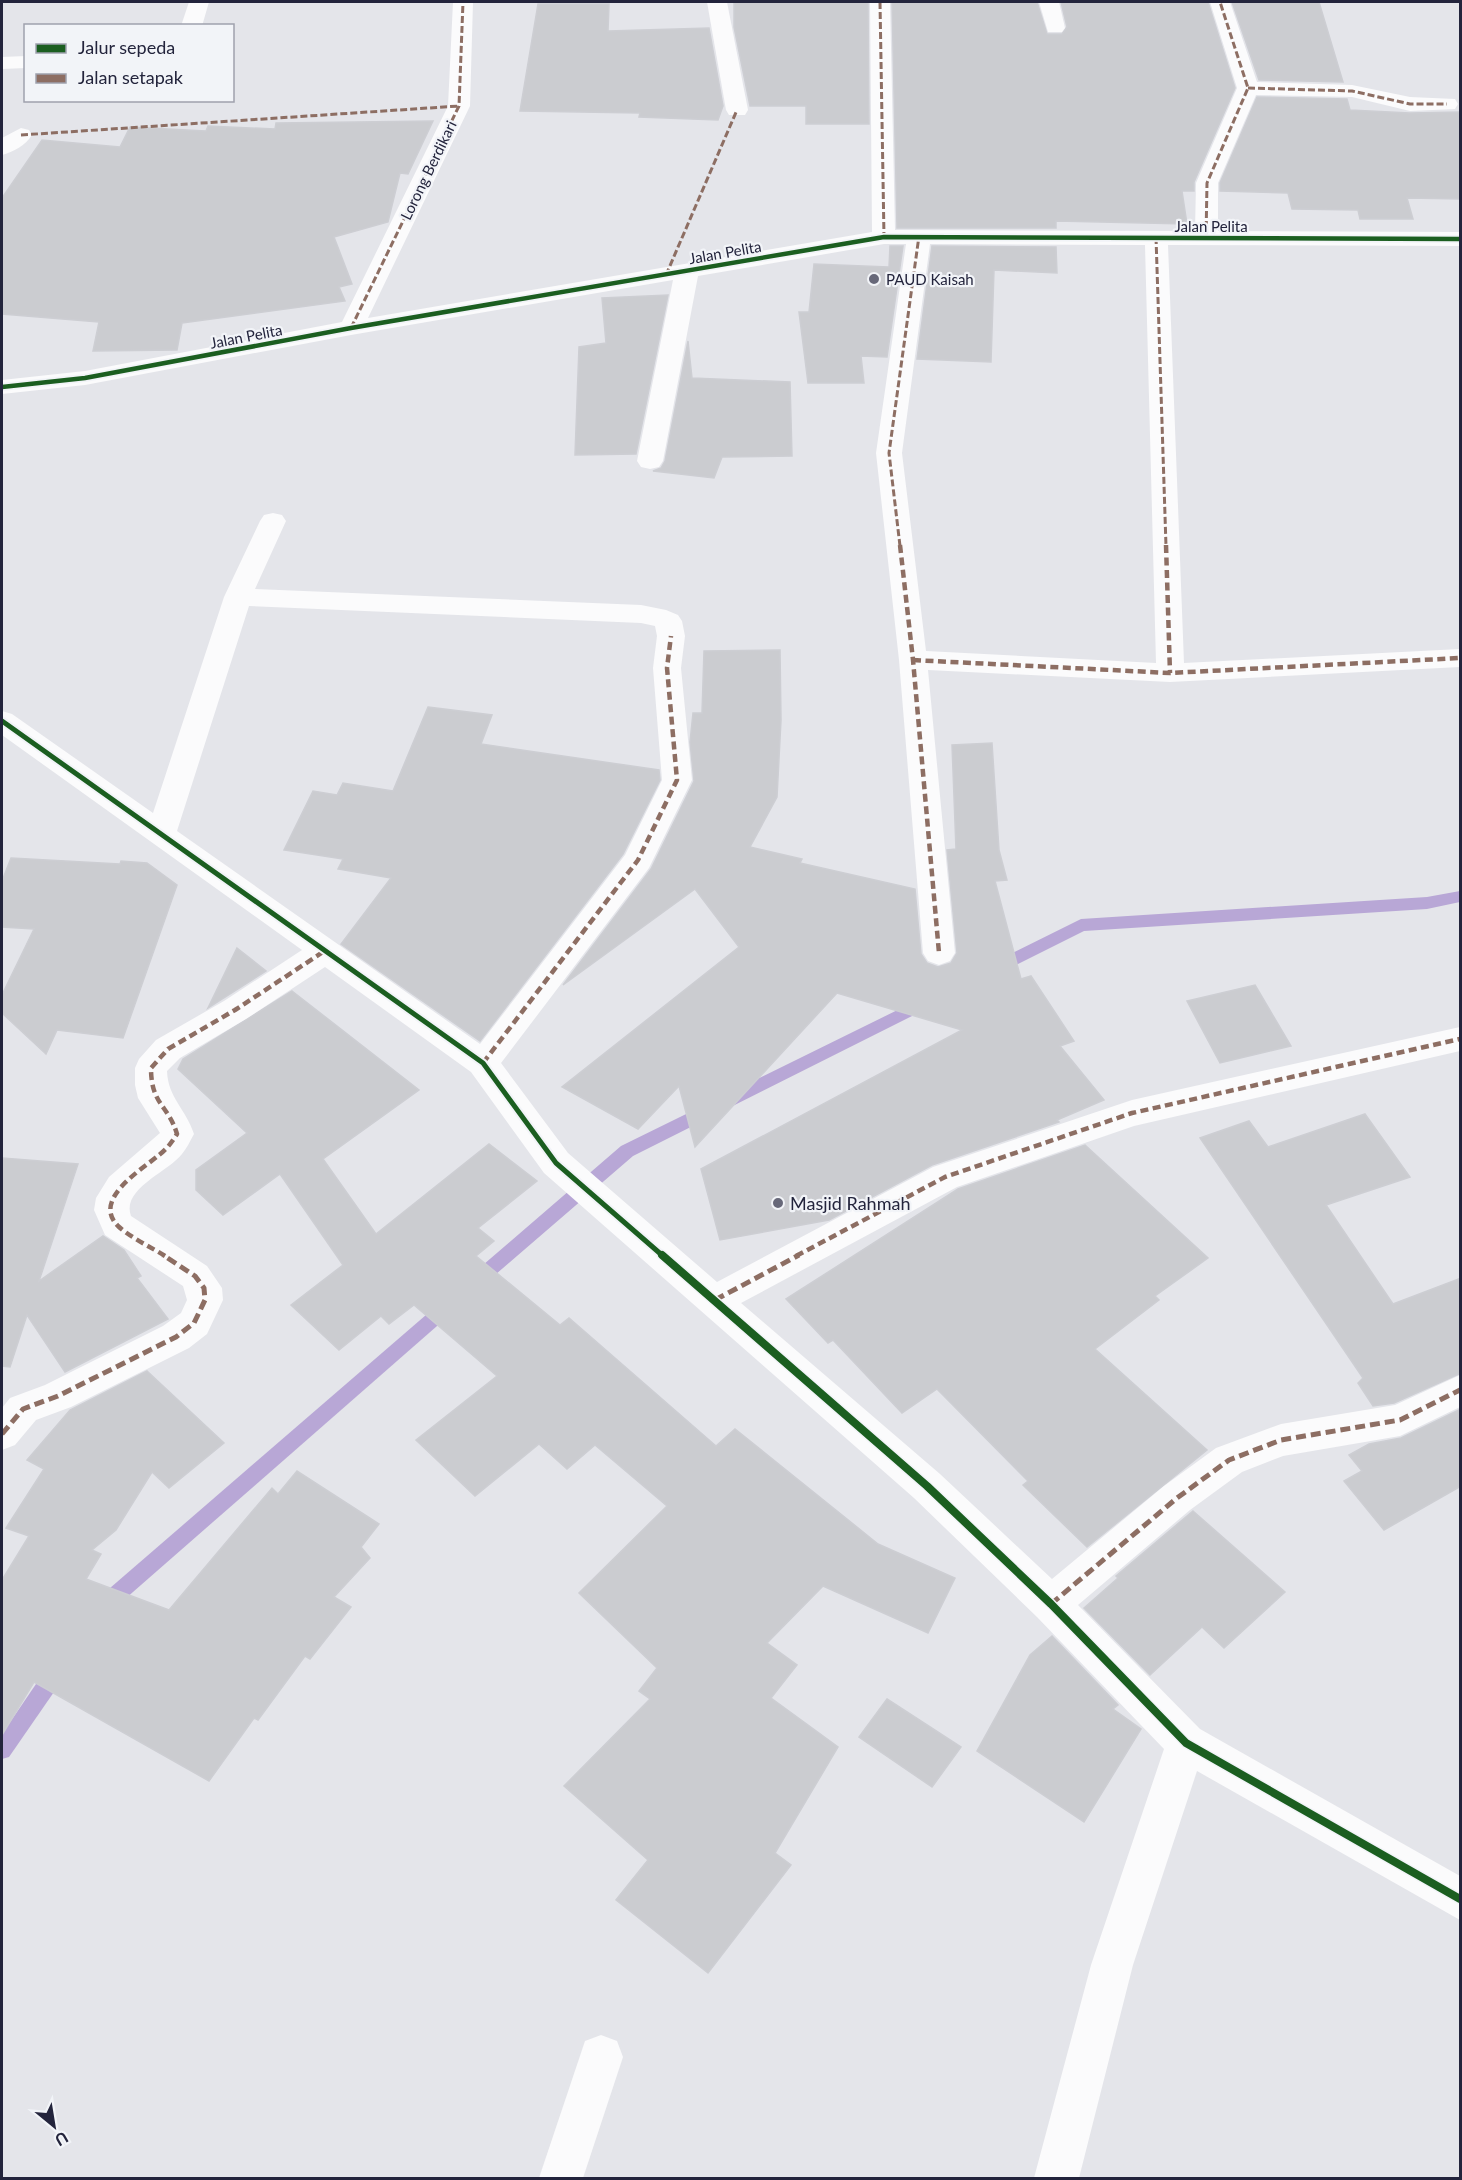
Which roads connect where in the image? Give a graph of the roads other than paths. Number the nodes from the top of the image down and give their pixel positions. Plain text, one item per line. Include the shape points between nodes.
1 (199, 2) edge
2 (463, 2) edge
3 (717, 2) edge
4 (880, 2) edge
5 (1049, 2) edge
6 (1220, 2) edge
7 (192, 24) edge
8 (1055, 28) dead end
9 (24, 62) edge
10 (2, 63) edge
11 (1248, 88) junction
12 (1446, 105) dead end
13 (736, 110) dead end
14 (21, 135) dead end
15 (2, 148) edge
16 (919, 236) junction
17 (884, 237) junction
18 (1156, 237) junction
19 (1206, 238) junction
20 (1460, 241) edge
21 (687, 271) junction
22 (351, 328) junction
23 (2, 387) edge
24 (650, 461) dead end
25 (273, 521) dead end
26 (238, 597) junction
27 (1461, 658) edge
28 (913, 660) junction
29 (1170, 673) junction
30 (2, 721) edge
31 (161, 835) junction
32 (326, 950) junction
33 (939, 952) dead end
34 (1461, 1038) edge
35 (483, 1064) junction
36 (715, 1300) junction
37 (1461, 1390) edge
38 (2, 1434) edge
39 (1051, 1604) junction
40 (1186, 1743) junction
41 (1461, 1899) edge
42 (602, 2057) dead end
43 (561, 2178) edge
44 (1057, 2178) edge

1 - 7 street
2 - 22 street, Lorong Berdikari via 459,106
3 - 13 street
4 - 17 street
5 - 8 street
6 - 11 street
9 - 10 street
11 - 12 street via 1352,91 1410,104
11 - 19 street via 1207,183
14 - 15 street
16 - 17 street, Jalan Pelita
16 - 18 street, Jalan Pelita
16 - 28 street via 889,453
17 - 21 street, Jalan Pelita
18 - 19 street, Jalan Pelita
18 - 29 street
19 - 20 street, Jalan Pelita
21 - 22 street, Jalan Pelita
21 - 24 street
22 - 23 street, Jalan Pelita via 85,378
25 - 26 street
26 - 31 street
26 - 35 street via 641,614 668,621 671,636 667,668 677,780 638,860
27 - 29 street
28 - 29 street
28 - 33 street
30 - 31 street
31 - 32 street
32 - 35 street
32 - 38 street via 235,1010 168,1048 151,1068 149,1078 155,1098 173,1121 177,1134 165,1151 119,1187 112,1197 111,1215 117,1224 195,1276 204,1288 205,1300 194,1323 168,1341 58,1396 23,1409
34 - 36 street via 1132,1113 945,1177
35 - 36 street via 555,1163
36 - 39 street via 927,1486
37 - 39 street via 1400,1420 1281,1440 1229,1460 1177,1498
39 - 40 street
40 - 41 street
40 - 44 street via 1112,1965
42 - 43 street

